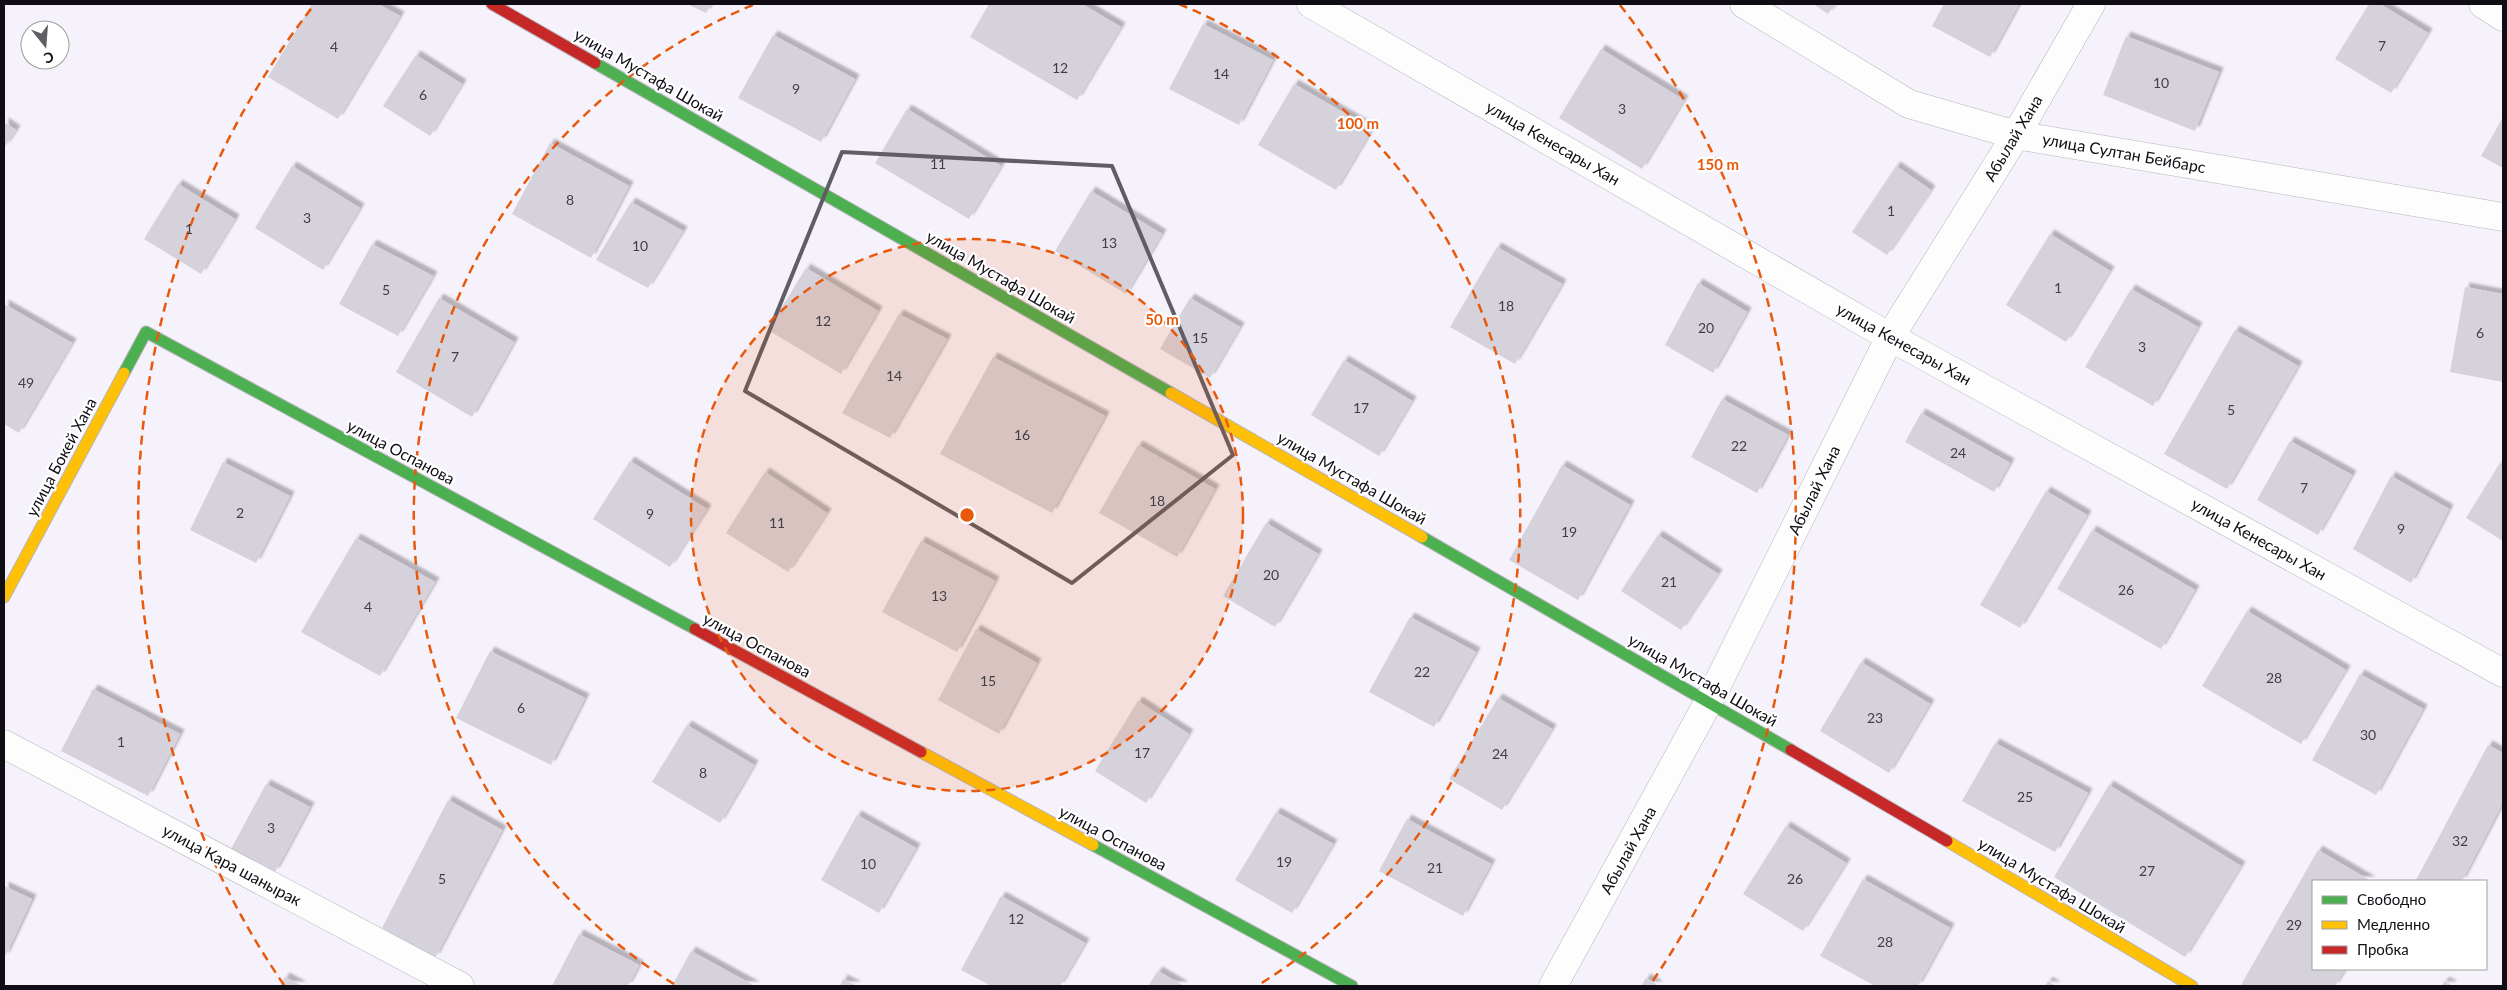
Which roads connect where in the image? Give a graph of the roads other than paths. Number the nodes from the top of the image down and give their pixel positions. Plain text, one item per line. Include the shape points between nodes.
1 (492, 4) edge
2 (1311, 4) edge
3 (1744, 4) edge
4 (2091, 4) edge
5 (2483, 4) edge
6 (2503, 17) edge
7 (2016, 135) junction
8 (2503, 217) edge
9 (146, 332) joint
10 (1890, 337) junction
11 (4, 597) edge
12 (2503, 674) edge
13 (1709, 701) junction
14 (4, 744) edge
15 (460, 986) edge
16 (1352, 986) edge
17 (1553, 986) edge
18 (2192, 986) edge

1 - 13 street, улица Мустафа Шокай
2 - 10 street, улица Кенесары Хан
3 - 7 street, улица Султан Бейбарс via 1909,104
4 - 7 street, Абылай Хана
5 - 6 street
7 - 8 street, улица Султан Бейбарс
7 - 10 street, Абылай Хана
9 - 11 street, улица Бокей Хана
9 - 16 street, улица Оспанова
10 - 12 street, улица Кенесары Хан
10 - 13 street, Абылай Хана
13 - 17 street, Абылай Хана
13 - 18 street, улица Мустафа Шокай
14 - 15 street, улица Кара шанырак

